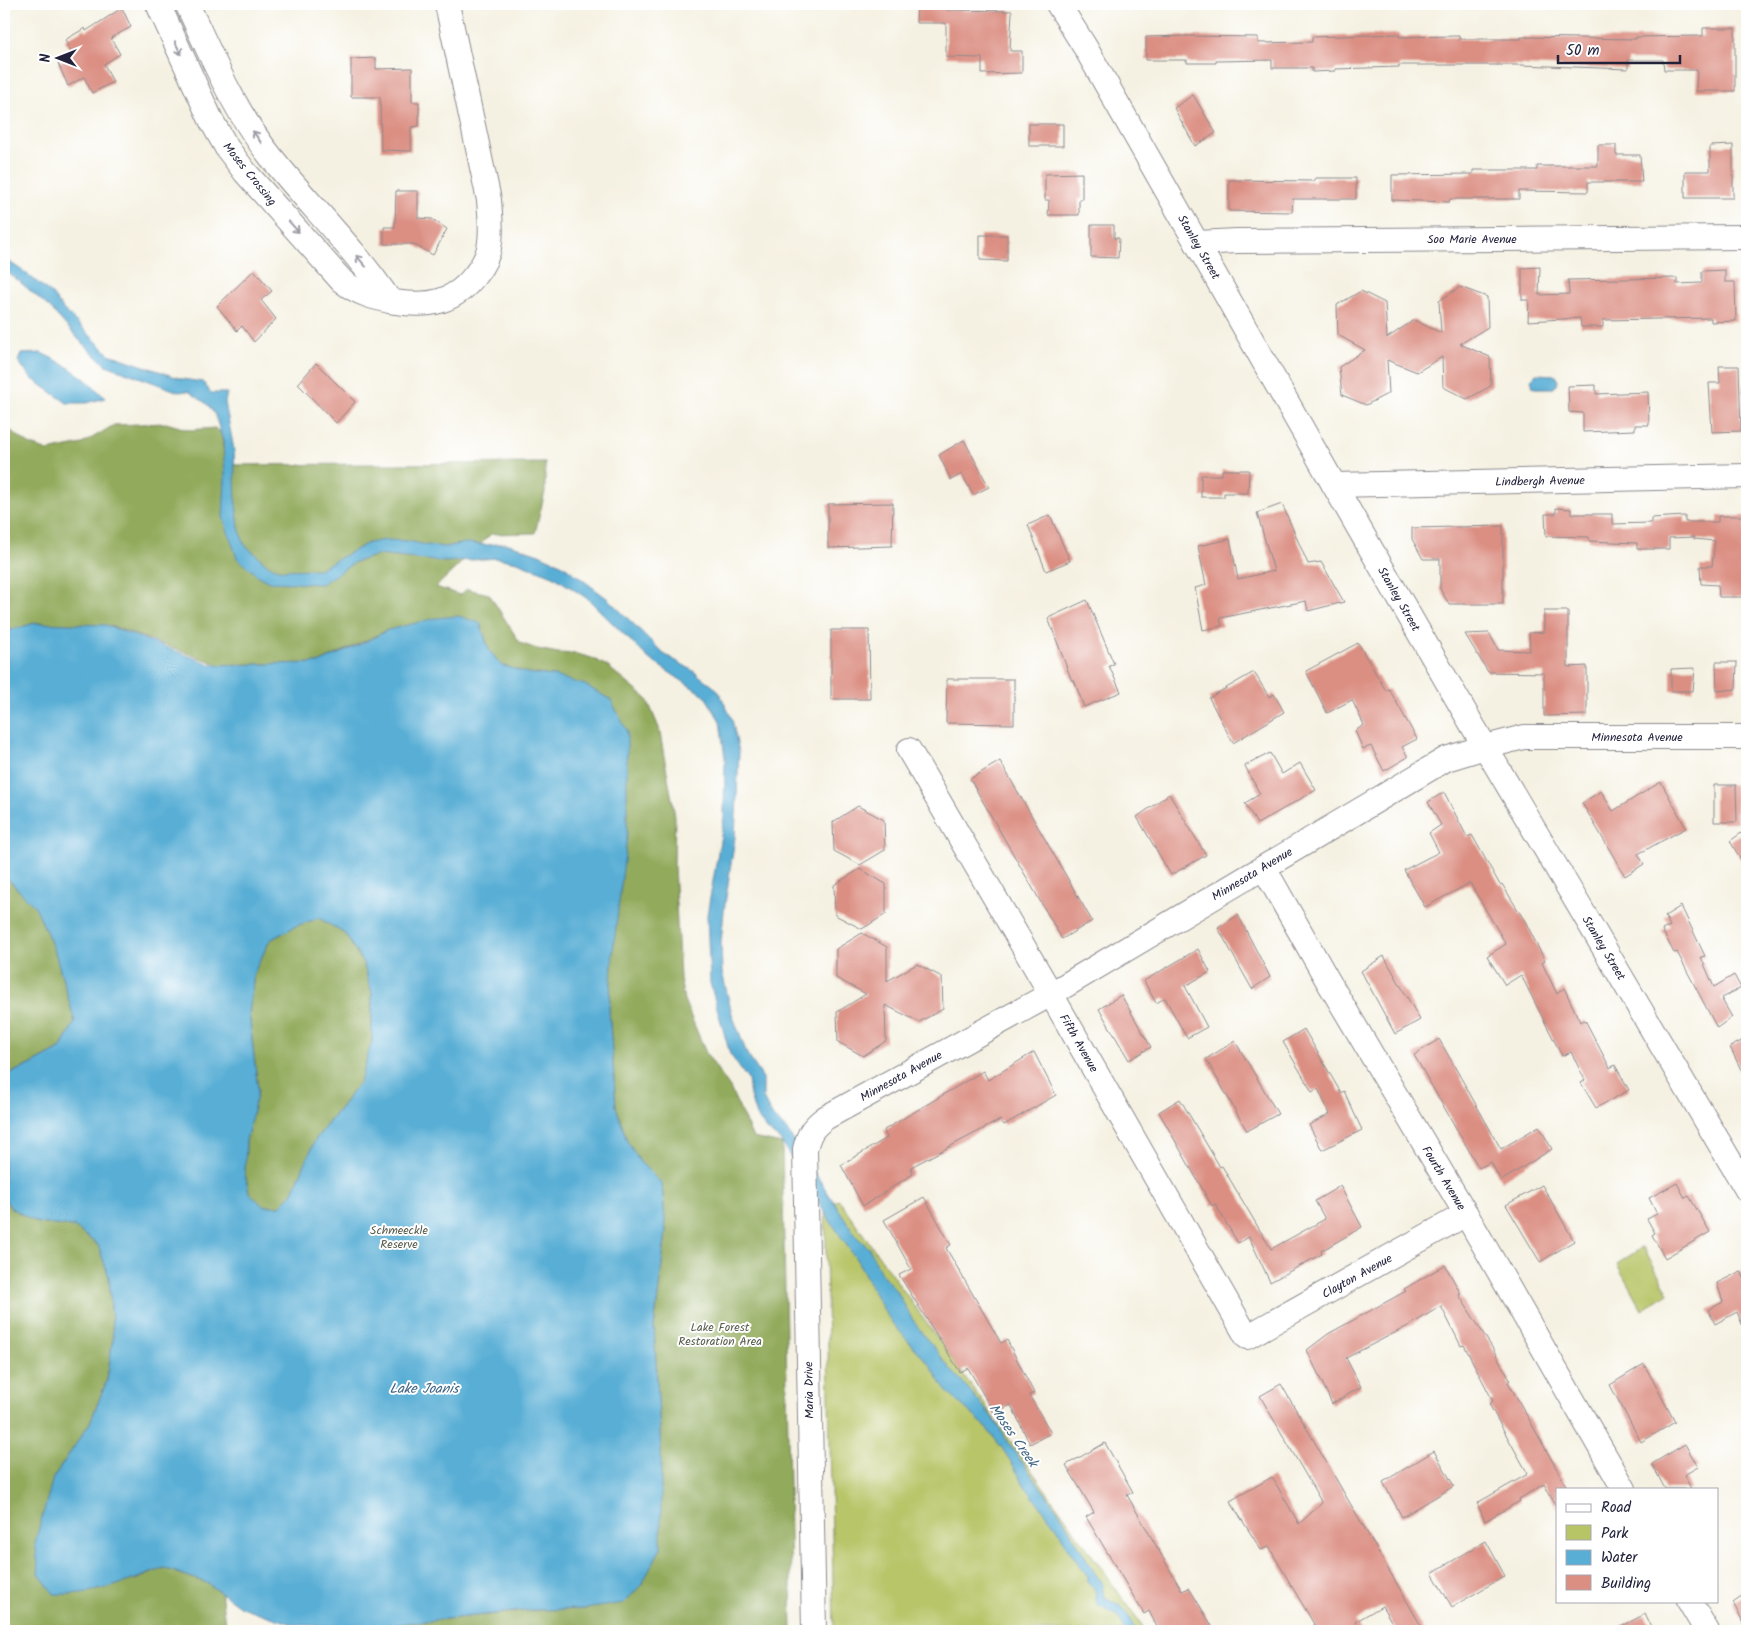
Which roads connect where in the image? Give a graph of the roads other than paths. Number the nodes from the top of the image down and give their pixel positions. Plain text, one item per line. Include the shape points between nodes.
1 (158, 4) edge
2 (188, 4) edge
3 (447, 4) edge
4 (1058, 4) edge
5 (1747, 237) edge
6 (1197, 243) junction
7 (390, 301) junction
8 (1747, 476) edge
9 (1334, 485) junction
10 (1747, 737) edge
11 (1485, 747) junction
12 (909, 750) dead end
13 (1264, 868) junction
14 (1051, 994) junction
15 (805, 1149) joint
16 (1747, 1190) edge
17 (1466, 1214) junction
18 (1247, 1337) joint
19 (1623, 1488) edge
20 (1690, 1602) edge
21 (814, 1631) edge
22 (1707, 1631) edge

1 -> 7 street, Moses Crossing via 211,120 245,172 342,281 366,296
7 -> 2 street via 370,271 270,157 233,101
3 - 7 street, Moses Crossing via 489,200 490,243 482,266 457,294 428,304
4 - 6 street, Stanley Street
5 - 6 street, Soo Marie Avenue
6 - 9 street, Stanley Street
8 - 9 street, Lindbergh Avenue
9 - 11 street, Stanley Street
10 - 11 street, Minnesota Avenue via 1524,737
11 - 13 street, Minnesota Avenue via 1439,763
11 - 16 street, Stanley Street
12 - 14 street, Fifth Avenue
13 - 14 street, Minnesota Avenue
13 - 17 street, Fourth Avenue
14 - 15 street, Minnesota Avenue via 825,1118 809,1134
14 - 18 street, Fifth Avenue
15 - 21 street, Maria Drive
17 - 18 street, Clayton Avenue
17 - 19 street, Fourth Avenue
20 - 22 street

